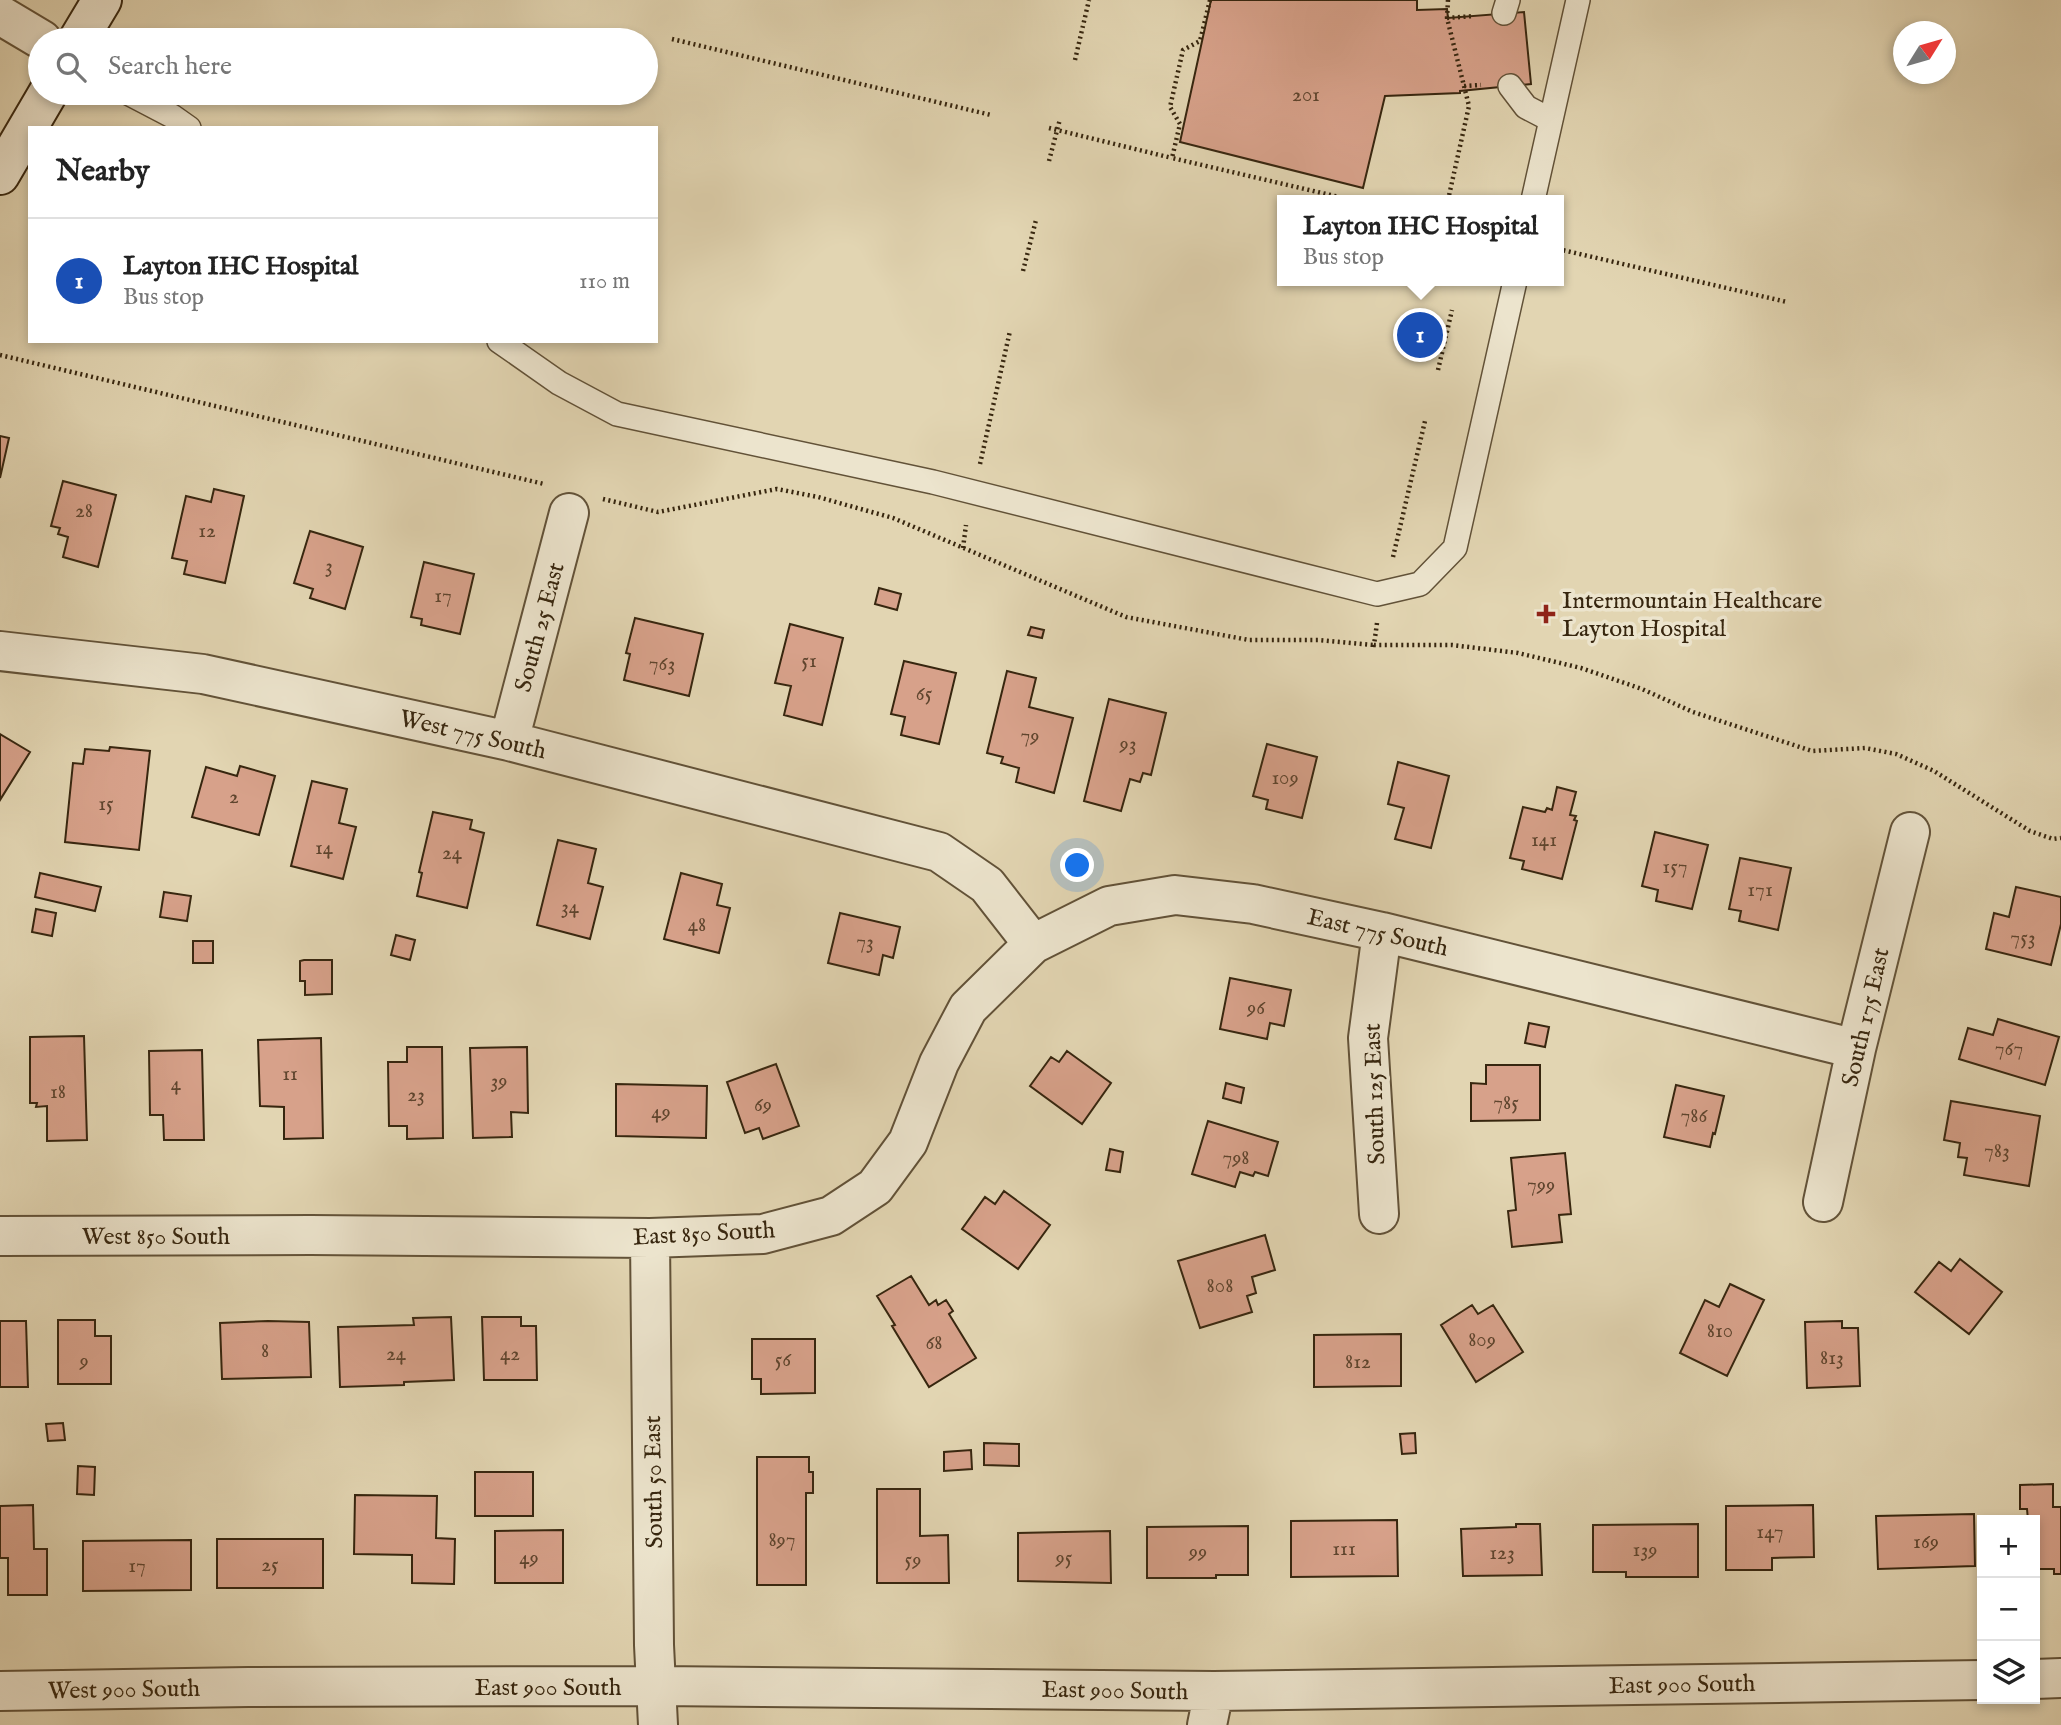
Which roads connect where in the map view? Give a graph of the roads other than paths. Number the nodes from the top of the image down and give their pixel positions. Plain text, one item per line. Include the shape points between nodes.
1 (102, 0) edge
2 (1578, 0) edge
3 (0, 15) edge
4 (85, 28) edge
5 (28, 32) edge
6 (1499, 86) road end
7 (41, 105) edge
8 (151, 105) edge
9 (1551, 120) junction
10 (29, 126) edge
11 (186, 126) edge
12 (28, 127) edge
13 (0, 175) edge
14 (1534, 195) edge
15 (1514, 286) edge
16 (502, 343) edge
17 (570, 498) road end
18 (0, 651) edge
19 (509, 741) junction
20 (1910, 832) dead end
21 (1382, 932) junction
22 (1033, 944) junction
23 (1856, 1049) junction
24 (1823, 1202) dead end
25 (1379, 1214) dead end
26 (312, 1235) joint
27 (0, 1236) edge
28 (650, 1238) junction
29 (2061, 1678) edge
30 (2040, 1679) edge
31 (1977, 1680) edge
32 (657, 1686) junction
33 (248, 1687) joint
34 (0, 1691) edge
35 (1210, 1708) edge
36 (658, 1725) edge

1 - 4 street
2 - 9 lane
3 - 5 street
6 - 9 lane
7 - 10 street
8 - 11 lane
9 - 14 lane
12 - 13 street
15 - 16 lane via 1455,548 1420,584 1377,594 933,482 617,414 559,383
17 - 19 street, South 25 East
18 - 19 street, West 775 South via 203,674
19 - 22 street, West 775 South via 939,852 987,885
20 - 23 street, South 175 East
21 - 22 street, East 775 South via 1253,904 1175,895 1109,906
21 - 23 street, East 775 South
21 - 25 street, South 125 East via 1368,1038
22 - 28 street, East 850 South via 968,1008 939,1063 908,1142 876,1187 831,1216 763,1234
23 - 24 street, South 175 East
26 - 27 street, West 850 South
26 - 28 street, East 850 South
28 - 32 street, South 50 East
29 - 30 street
31 - 35 street, East 900 South
32 - 33 street, East 900 South
32 - 35 street, East 900 South
32 - 36 street, South 50 East
33 - 34 street, West 900 South

